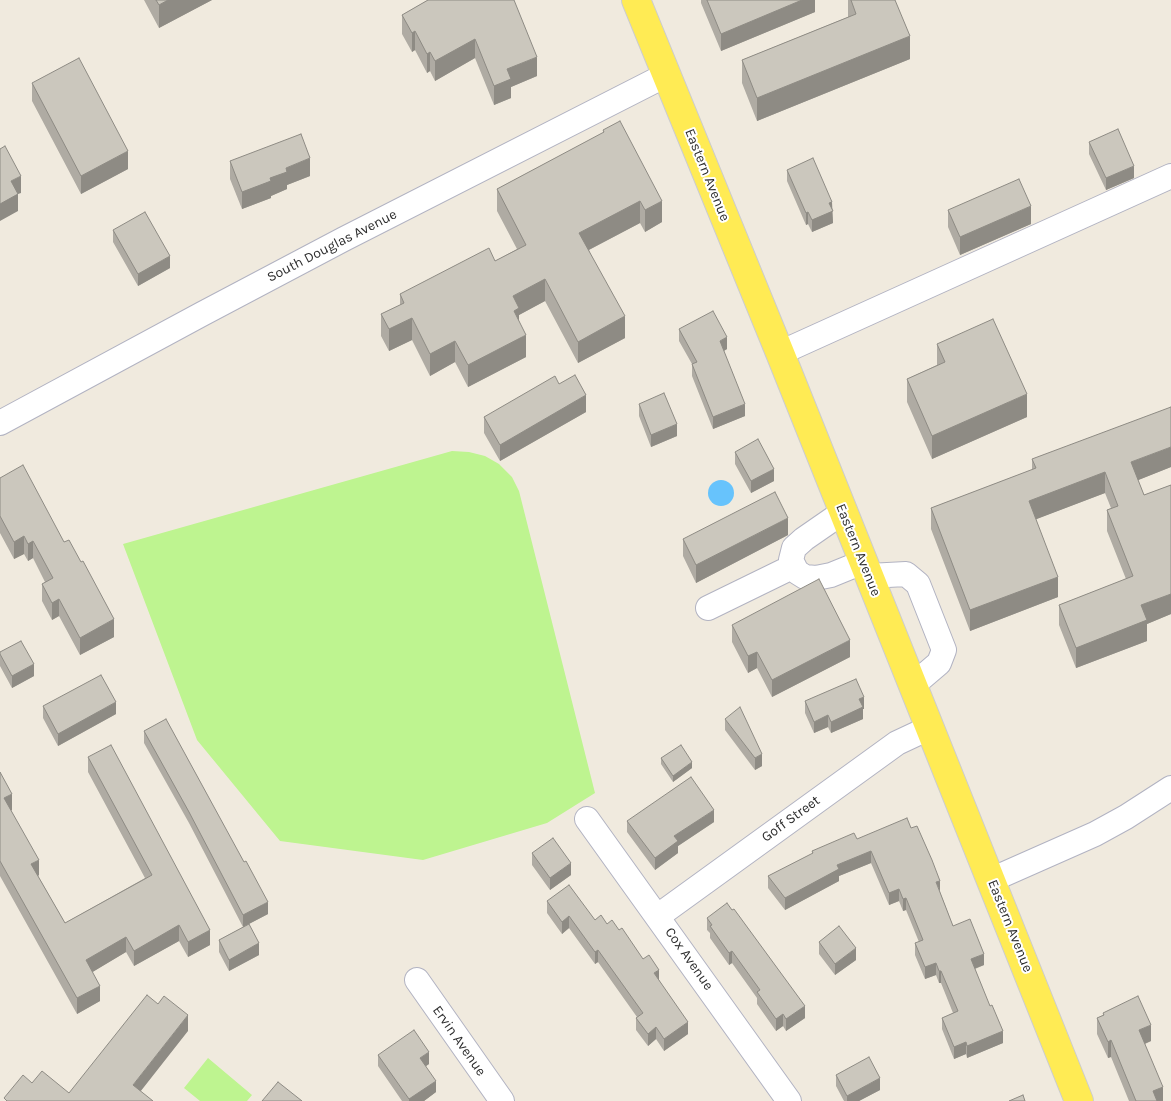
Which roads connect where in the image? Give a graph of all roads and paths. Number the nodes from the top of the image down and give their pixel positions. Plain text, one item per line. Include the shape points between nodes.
1 (636, 0) edge
2 (666, 75) junction
3 (1171, 176) edge
4 (780, 353) junction
5 (0, 424) edge
6 (843, 512) junction
7 (794, 566) junction
8 (866, 569) junction
9 (708, 608) dead end
10 (912, 686) junction
11 (929, 728) junction
12 (1171, 788) edge
13 (587, 819) dead end
14 (991, 880) junction
15 (658, 916) junction
16 (416, 980) dead end
17 (502, 1101) edge
18 (789, 1101) edge
19 (1079, 1101) edge

1 - 2 main road, Eastern Avenue
2 - 4 main road, Eastern Avenue
2 - 5 street, South Douglas Avenue via 202,314
3 - 4 street
4 - 6 main road, Eastern Avenue
6 - 7 street via 794,548 791,560
6 - 8 main road, Eastern Avenue
7 - 8 street via 805,577 816,578
7 - 9 street
8 - 10 main road, Eastern Avenue
8 - 10 street via 906,574 918,584 938,634 944,650 939,663
10 - 11 main road, Eastern Avenue
11 - 14 main road, Eastern Avenue
11 - 15 street, Goff Street via 897,743
12 - 14 street via 1096,834
13 - 15 street, Cox Avenue
14 - 19 main road, Eastern Avenue
15 - 18 street, Cox Avenue
16 - 17 street, Ervin Avenue

